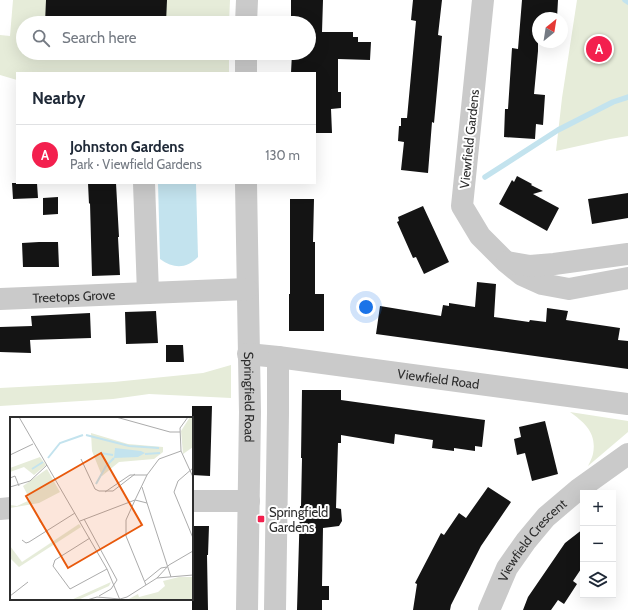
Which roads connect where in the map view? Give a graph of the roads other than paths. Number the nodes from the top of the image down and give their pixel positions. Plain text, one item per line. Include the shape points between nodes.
1 (247, 0) edge
2 (483, 0) edge
3 (246, 16) edge
4 (246, 60) edge
5 (246, 72) edge
6 (144, 184) edge
7 (246, 184) edge
8 (628, 254) edge
9 (506, 262) junction
10 (628, 278) edge
11 (247, 289) junction
12 (0, 293) edge
13 (148, 293) junction
14 (248, 354) junction
15 (278, 357) junction
16 (628, 404) edge
17 (628, 454) edge
18 (193, 501) edge
19 (249, 501) junction
20 (10, 508) edge
21 (0, 509) edge
22 (247, 610) edge
23 (275, 610) edge
24 (489, 610) edge

1 - 3 street
2 - 9 street, Viewfield Gardens via 462,206 480,236
4 - 5 street
6 - 13 street
7 - 11 street, Springfield Road
8 - 9 street via 530,266
9 - 10 street, Viewfield Gardens via 522,275 542,284 569,289
11 - 13 street, Treetops Grove
11 - 14 street, Springfield Road
12 - 13 street, Treetops Grove
14 - 15 street, Viewfield Road
14 - 19 street, Springfield Road
15 - 16 street, Viewfield Road
15 - 23 street
17 - 24 street, Viewfield Crescent via 579,489 546,517 507,568
18 - 19 street
19 - 22 street, Springfield Road
20 - 21 street

